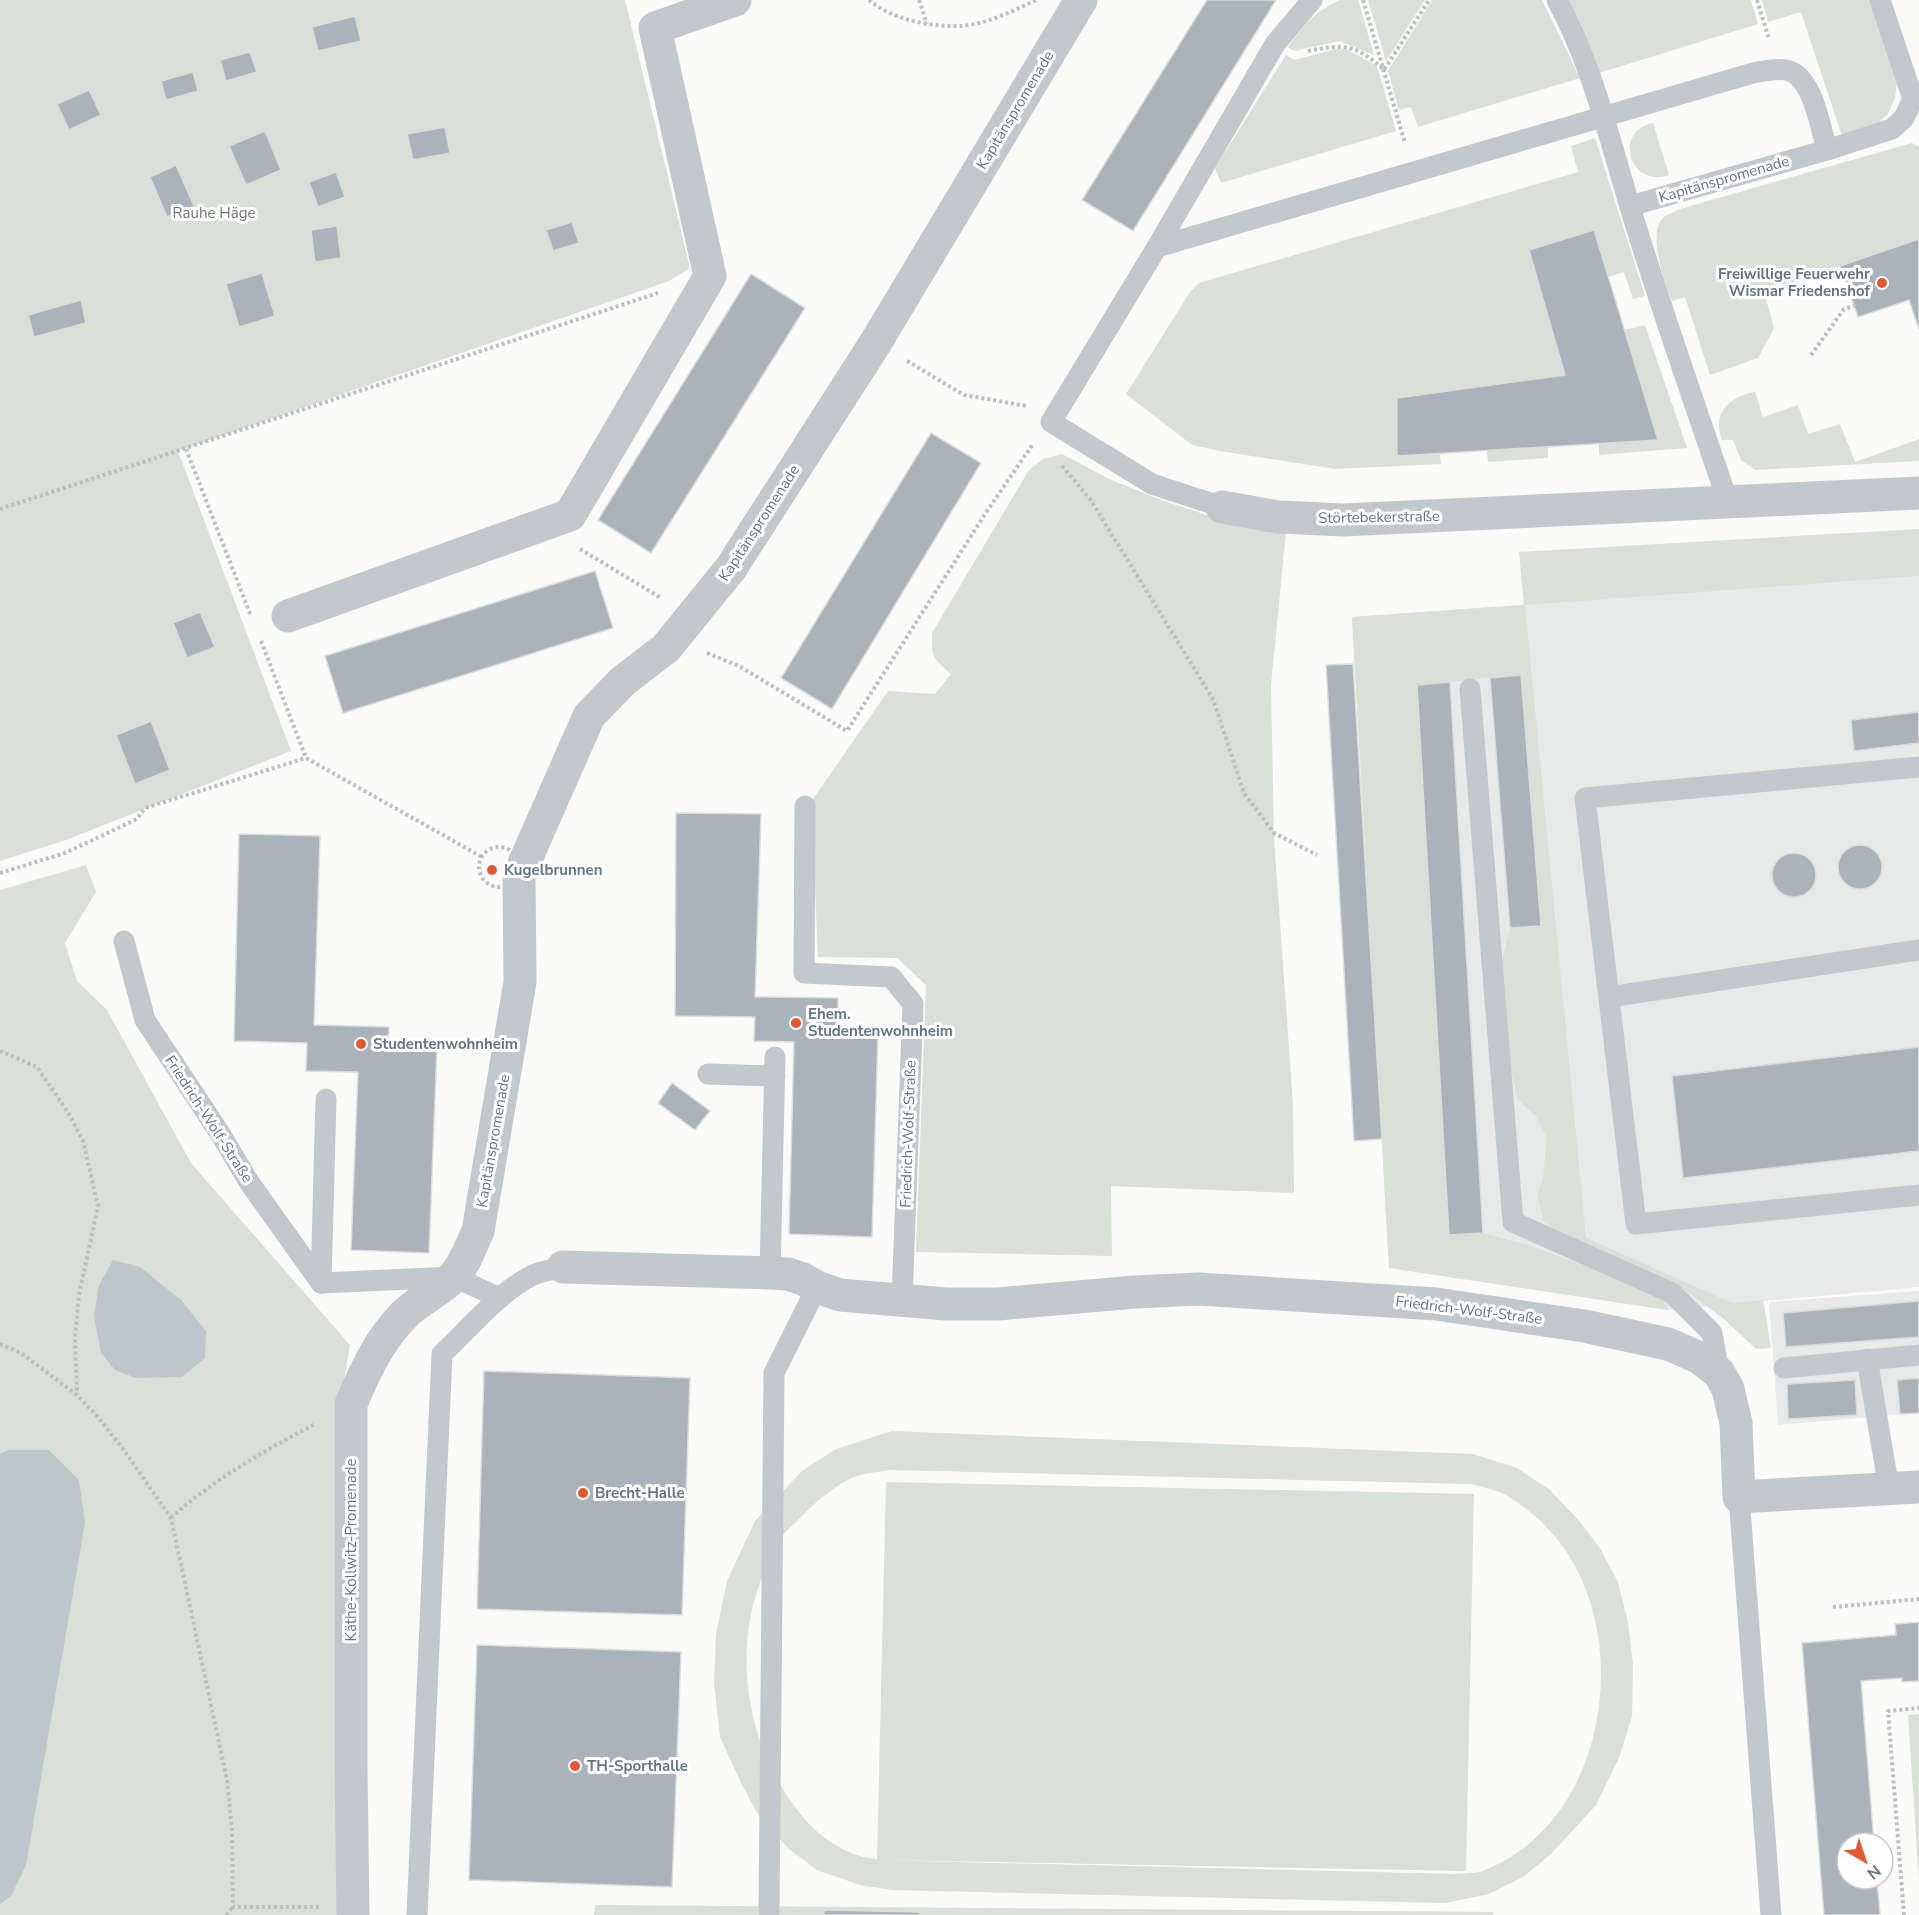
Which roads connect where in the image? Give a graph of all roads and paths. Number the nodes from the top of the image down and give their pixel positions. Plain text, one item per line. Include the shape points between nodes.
1 (735, 0) edge
2 (869, 0) edge
3 (919, 0) edge
4 (1036, 0) edge
5 (1081, 0) edge
6 (1312, 0) edge
7 (1363, 0) edge
8 (1429, 0) edge
9 (1557, 0) edge
10 (1757, 0) edge
11 (1880, 0) edge
12 (1764, 23) dead end
13 (927, 24) junction
14 (1275, 44) junction
15 (1384, 70) junction
16 (1603, 116) junction
17 (1827, 150) junction
18 (1414, 171) junction
19 (1630, 206) junction
20 (1157, 247) junction
21 (710, 276) junction
22 (1854, 306) dead end
23 (876, 342) junction
24 (1811, 355) dead end
25 (1051, 422) junction
26 (186, 448) junction
27 (1061, 465) dead end
28 (1919, 493) edge
29 (1728, 502) junction
30 (1222, 507) joint
31 (0, 509) edge
32 (541, 525) junction
33 (288, 616) joint
34 (692, 617) junction
35 (259, 636) junction
36 (666, 648) junction
37 (1470, 689) dead end
38 (306, 758) junction
39 (1919, 767) edge
40 (805, 806) dead end
41 (1317, 855) dead end
42 (482, 857) dead end
43 (0, 873) edge
44 (124, 941) dead end
45 (1919, 950) edge
46 (1609, 997) junction
47 (0, 1051) edge
48 (708, 1074) dead end
49 (326, 1099) dead end
50 (1919, 1195) edge
51 (477, 1232) joint
52 (563, 1267) joint
53 (770, 1272) junction
54 (454, 1277) junction
55 (321, 1283) junction
56 (817, 1287) junction
57 (500, 1298) junction
58 (902, 1301) junction
59 (0, 1344) edge
60 (1919, 1355) edge
61 (1867, 1359) junction
62 (1784, 1368) dead end
63 (1719, 1372) junction
64 (77, 1395) junction
65 (351, 1404) junction
66 (1904, 1488) edge
67 (1739, 1497) junction
68 (171, 1518) junction
69 (1919, 1599) edge
70 (1833, 1607) dead end
71 (1919, 1708) edge
72 (233, 1907) junction
73 (353, 1911) edge
74 (769, 1911) dead end
75 (225, 1915) edge
76 (417, 1915) edge
77 (1771, 1915) edge
78 (1904, 1915) edge

1 - 21 street via 655,28
2 - 13 path via 901,17
3 - 13 path
4 - 13 path via 995,18 962,26
5 - 23 street, Kapitänspromenade
6 - 14 lane
7 - 15 path
8 - 15 path
9 - 16 lane via 1577,39
10 - 12 path
11 - 17 lane, Kapitänspromenade via 1912,102 1904,118 1892,129
14 - 15 path via 1292,55 1348,46
14 - 20 lane
15 - 18 path
16 - 17 lane via 1753,73 1787,70 1807,86
16 - 18 lane
16 - 19 lane
17 - 19 lane, Kapitänspromenade
18 - 20 lane
19 - 29 lane
20 - 25 lane
21 - 26 path
21 - 32 street via 570,515
22 - 24 path via 1844,309
23 - 25 path via 964,395 1039,409
23 - 34 street, Kapitänspromenade via 731,568
25 - 30 lane, Störtebekerstraße via 1152,484
25 - 36 path via 1020,461 847,731 739,666 707,653
26 - 31 path
26 - 35 path
27 - 41 path via 1090,499 1213,699 1244,793 1274,833
28 - 29 street, Störtebekerstraße
29 - 30 street, Störtebekerstraße via 1343,520 1278,517
32 - 33 street
32 - 34 path
33 - 35 path
34 - 36 street, Kapitänspromenade
35 - 38 path
36 - 51 street, Kapitänspromenade via 623,681 589,716 519,874 520,982
37 - 63 lane via 1513,1222 1672,1293 1712,1333
38 - 42 path
38 - 43 path via 145,808 137,819 65,853
39 - 46 lane via 1585,798
40 - 58 lane, Friedrich-Wolf-Straße via 804,973 891,977 913,1004
44 - 55 lane, Friedrich-Wolf-Straße via 145,1020 249,1182
45 - 46 lane
46 - 50 lane via 1636,1224
47 - 64 path via 37,1067 69,1114 83,1141 98,1206 79,1296 75,1337
48 - 53 lane via 775,1066
49 - 55 lane
51 - 54 street, Käthe-Kollwitz-Promenade
52 - 53 street, Friedrich-Wolf-Straße
52 - 57 lane, Friedrich-Wolf-Straße via 531,1276
53 - 56 street, Friedrich-Wolf-Straße via 788,1274
54 - 55 lane
54 - 57 lane
54 - 65 street, Käthe-Kollwitz-Promenade via 406,1312 389,1332 366,1366
56 - 58 street, Friedrich-Wolf-Straße via 840,1295
56 - 74 lane via 774,1373
57 - 76 lane via 442,1354
58 - 63 street, Friedrich-Wolf-Straße via 998,1304 1199,1289 1436,1304 1584,1326 1668,1344 1700,1358
59 - 64 path via 21,1353
60 - 61 lane
61 - 62 lane
61 - 66 lane
63 - 67 street via 1728,1389 1736,1423
64 - 68 path via 126,1453
65 - 68 path via 225,1475
65 - 73 street, Käthe-Kollwitz-Promenade
66 - 67 street
67 - 77 lane
68 - 72 path via 227,1780
69 - 70 path
71 - 78 path via 1888,1711
72 - 73 path
72 - 75 path

